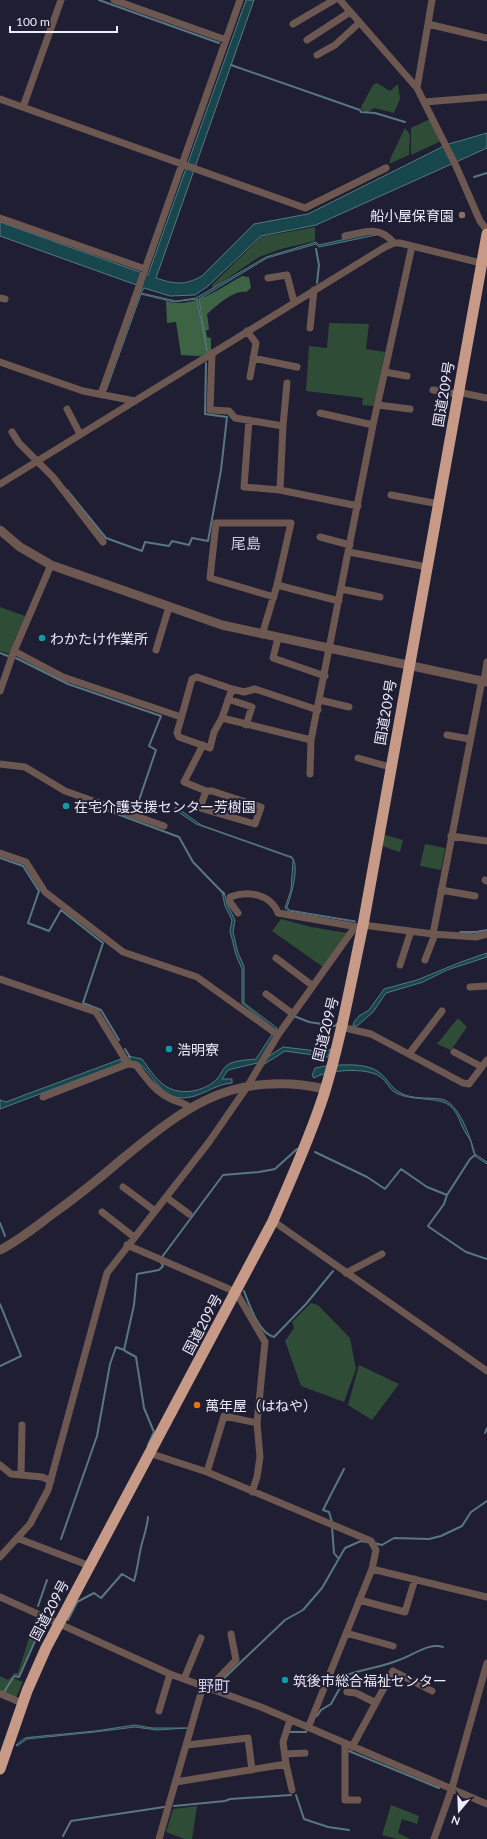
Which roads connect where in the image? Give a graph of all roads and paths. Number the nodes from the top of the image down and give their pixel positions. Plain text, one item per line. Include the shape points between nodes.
1 (61, 0) edge
2 (114, 0) edge
3 (240, 0) edge
4 (334, 0) edge
5 (340, 0) edge
6 (432, 0) edge
7 (350, 12) junction
8 (359, 23) junction
9 (293, 24) dead end
10 (428, 24) junction
11 (487, 38) edge
12 (226, 40) junction
13 (307, 40) dead end
14 (317, 55) dead end
15 (417, 88) junction
16 (487, 97) edge
17 (0, 99) edge
18 (424, 102) junction
19 (23, 107) junction
20 (182, 165) junction
21 (386, 168) dead end
22 (0, 218) edge
23 (487, 230) edge
24 (487, 234) edge
25 (345, 236) dead end
26 (394, 243) junction
27 (412, 246) junction
28 (484, 255) edge
29 (145, 269) junction
30 (268, 278) dead end
31 (314, 290) junction
32 (294, 302) junction
33 (310, 328) dead end
34 (247, 331) junction
35 (212, 354) junction
36 (253, 358) junction
37 (0, 362) edge
38 (297, 366) dead end
39 (385, 372) junction
40 (407, 376) dead end
41 (250, 377) dead end
42 (287, 383) dead end
43 (434, 390) dead end
44 (458, 393) junction
45 (101, 394) junction
46 (487, 398) edge
47 (135, 400) junction
48 (378, 406) junction
49 (67, 409) dead end
50 (410, 409) dead end
51 (320, 413) dead end
52 (249, 420) junction
53 (373, 425) junction
54 (283, 426) junction
55 (12, 432) dead end
56 (80, 434) junction
57 (38, 462) junction
58 (0, 484) edge
59 (280, 490) junction
60 (391, 495) dead end
61 (439, 504) junction
62 (358, 506) junction
63 (0, 530) edge
64 (320, 537) dead end
65 (103, 542) dead end
66 (349, 548) junction
67 (51, 565) junction
68 (427, 567) junction
69 (277, 585) junction
70 (341, 589) junction
71 (274, 597) junction
72 (380, 597) dead end
73 (339, 601) junction
74 (169, 606) junction
75 (262, 635) junction
76 (278, 638) junction
77 (330, 648) junction
78 (156, 650) dead end
79 (14, 651) junction
80 (487, 662) edge
81 (409, 664) junction
82 (324, 676) junction
83 (484, 681) edge
84 (232, 689) junction
85 (0, 691) edge
86 (228, 699) junction
87 (320, 700) junction
88 (349, 707) dead end
89 (318, 710) junction
90 (181, 717) junction
91 (222, 718) junction
92 (246, 724) junction
93 (447, 735) dead end
94 (470, 739) junction
95 (311, 740) junction
96 (203, 745) junction
97 (358, 758) dead end
98 (0, 764) edge
99 (390, 767) junction
100 (310, 774) dead end
101 (206, 791) junction
102 (164, 826) dead end
103 (451, 836) junction
104 (487, 841) edge
105 (0, 853) edge
106 (441, 890) junction
107 (475, 896) dead end
108 (238, 913) dead end
109 (360, 926) junction
110 (411, 931) junction
111 (434, 934) junction
112 (487, 934) edge
113 (276, 958) dead end
114 (425, 960) dead end
115 (400, 964) dead end
116 (0, 979) edge
117 (313, 986) junction
118 (487, 986) edge
119 (470, 987) dead end
120 (266, 994) dead end
121 (442, 1012) dead end
122 (293, 1014) junction
123 (341, 1027) junction
124 (278, 1035) junction
125 (454, 1052) dead end
126 (409, 1054) junction
127 (487, 1060) edge
128 (128, 1064) junction
129 (482, 1066) junction
130 (247, 1086) junction
131 (325, 1089) junction
132 (43, 1097) dead end
133 (191, 1108) junction
134 (123, 1187) dead end
135 (166, 1197) junction
136 (102, 1212) dead end
137 (155, 1212) junction
138 (189, 1214) dead end
139 (273, 1221) junction
140 (134, 1237) junction
141 (128, 1245) junction
142 (0, 1250) edge
143 (382, 1254) dead end
144 (346, 1273) junction
145 (236, 1292) junction
146 (487, 1371) edge
147 (257, 1423) junction
148 (22, 1425) dead end
149 (149, 1453) junction
150 (0, 1465) edge
151 (207, 1472) junction
152 (21, 1475) junction
153 (51, 1481) junction
154 (252, 1492) junction
155 (17, 1538) junction
156 (0, 1557) edge
157 (90, 1566) junction
158 (372, 1569) junction
159 (415, 1580) junction
160 (0, 1597) edge
161 (487, 1597) edge
162 (359, 1600) junction
163 (58, 1624) junction
164 (346, 1633) junction
165 (231, 1634) dead end
166 (201, 1638) dead end
167 (393, 1646) dead end
168 (487, 1663) edge
169 (170, 1674) junction
170 (184, 1679) junction
171 (206, 1687) junction
172 (432, 1691) dead end
173 (348, 1692) dead end
174 (1, 1694) edge
175 (22, 1703) junction
176 (376, 1703) junction
177 (159, 1711) dead end
178 (290, 1720) junction
179 (308, 1728) junction
180 (187, 1745) junction
181 (349, 1746) junction
182 (305, 1753) dead end
183 (285, 1754) junction
184 (286, 1764) junction
185 (0, 1769) edge
186 (252, 1770) junction
187 (176, 1782) junction
188 (452, 1788) junction
189 (292, 1790) dead end
190 (358, 1800) dead end
191 (487, 1804) edge
192 (159, 1839) edge
193 (434, 1839) edge

1 - 19 street
2 - 12 street
3 - 12 street
4 - 9 street
5 - 7 street
6 - 10 street
7 - 8 street
7 - 13 street
8 - 14 street via 335,45
8 - 15 street
10 - 11 street
10 - 15 street
12 - 20 street
15 - 18 street
16 - 18 street
17 - 19 street
18 - 23 street via 480,222
19 - 20 street
20 - 21 street via 305,208
20 - 29 street
22 - 29 street
24 - 28 highway, 国道209号
25 - 26 street via 378,231 385,233
26 - 27 street
26 - 31 street
27 - 28 street
27 - 39 street
28 - 44 highway, 国道209号
29 - 45 street
30 - 32 street via 286,275
31 - 32 street
31 - 33 street
32 - 34 street
34 - 35 street
34 - 36 street via 256,343
35 - 47 street
35 - 52 street via 210,410 229,411 235,418
36 - 38 street
36 - 41 street
37 - 45 street via 83,391
39 - 40 street
39 - 48 street
42 - 54 street
43 - 44 street
44 - 46 street
44 - 61 highway, 国道209号
45 - 47 street
47 - 56 street
48 - 50 street
48 - 53 street
49 - 56 street
51 - 53 street
52 - 54 street
52 - 59 street via 244,487
53 - 62 street
54 - 59 street
55 - 57 street
56 - 57 street
57 - 58 street
57 - 65 street
59 - 62 street
60 - 61 street
61 - 68 highway, 国道209号
62 - 66 street
63 - 67 street via 20,547
64 - 66 street
66 - 68 street
66 - 70 street
67 - 74 street
67 - 79 street
68 - 81 highway, 国道209号
69 - 71 street
69 - 71 street via 291,523 216,523 210,578
69 - 73 street
70 - 72 street
70 - 73 street
71 - 75 street
73 - 77 street
74 - 75 street via 222,625
74 - 78 street
75 - 76 street
76 - 77 street
76 - 82 street via 273,658
77 - 81 street
77 - 82 street
79 - 85 street
79 - 90 street via 64,677
80 - 83 street
81 - 83 street
81 - 99 highway, 国道209号
82 - 87 street
83 - 94 street
84 - 86 street
84 - 89 street via 244,692 255,689
84 - 90 street via 197,677 192,679
86 - 91 street
86 - 92 street via 252,707
87 - 88 street
87 - 89 street
89 - 95 street
90 - 96 street via 177,733 179,736
91 - 92 street
91 - 96 street via 214,732 210,748
92 - 95 street
93 - 94 street
94 - 103 street
95 - 100 street
96 - 101 street via 184,782
97 - 99 street
98 - 102 street via 25,767 65,792
99 - 109 highway, 国道209号
101 - 101 street via 261,807 255,824 200,808
103 - 104 street
103 - 106 street
105 - 124 street via 26,862 45,892 123,952 197,976
106 - 107 street
106 - 111 street
108 - 109 street via 230,902 230,897 249,893 271,902 278,913
109 - 110 street
109 - 117 street
109 - 123 highway, 国道209号
110 - 111 street
110 - 115 street
111 - 112 street via 476,937
111 - 114 street
113 - 117 street
116 - 128 street via 96,1012
117 - 122 street
118 - 119 street
120 - 122 street
121 - 126 street
122 - 124 street
123 - 126 street via 371,1034
123 - 131 highway, 国道209号
124 - 130 street
125 - 129 street
126 - 129 street via 469,1084
127 - 129 street
128 - 132 street
128 - 133 street via 136,1065 156,1091
130 - 131 street via 298,1084
130 - 133 street via 207,1099
130 - 135 street via 209,1142
131 - 139 highway, 国道209号 via 301,1158
133 - 142 street via 158,1130 23,1236
134 - 137 street
135 - 137 street
135 - 138 street
136 - 140 street
137 - 140 street
139 - 144 street
139 - 145 highway, 国道209号
140 - 141 street
141 - 145 street
141 - 153 street via 107,1273
143 - 144 street
144 - 146 street
145 - 147 street via 265,1342
145 - 149 highway, 国道209号
147 - 151 street via 224,1416
147 - 154 street via 260,1457
148 - 152 street
149 - 151 street
149 - 157 highway, 国道209号
150 - 152 street via 11,1474
151 - 154 street
152 - 153 street via 42,1477
153 - 155 street via 30,1524
154 - 158 street via 371,1541 376,1550
155 - 156 street
155 - 157 street
157 - 163 highway, 国道209号
158 - 159 street
158 - 162 street
159 - 161 street
159 - 162 street via 405,1612
160 - 163 street
162 - 164 street
163 - 169 street
163 - 175 highway, 国道209号
164 - 167 street
164 - 179 street
165 - 171 street via 236,1660
166 - 170 street
168 - 188 street
169 - 170 street
169 - 177 street
170 - 171 street
171 - 178 street
171 - 180 street
172 - 176 street via 393,1671
173 - 176 street
174 - 175 street
175 - 185 highway, 国道209号
176 - 181 street
178 - 179 street
178 - 183 street via 283,1742
179 - 181 street
180 - 186 street via 248,1738
180 - 187 street
181 - 188 street
181 - 190 street via 345,1800
182 - 183 street
183 - 184 street
184 - 186 street
184 - 189 street
186 - 187 street
187 - 192 street
188 - 191 street
188 - 193 street

